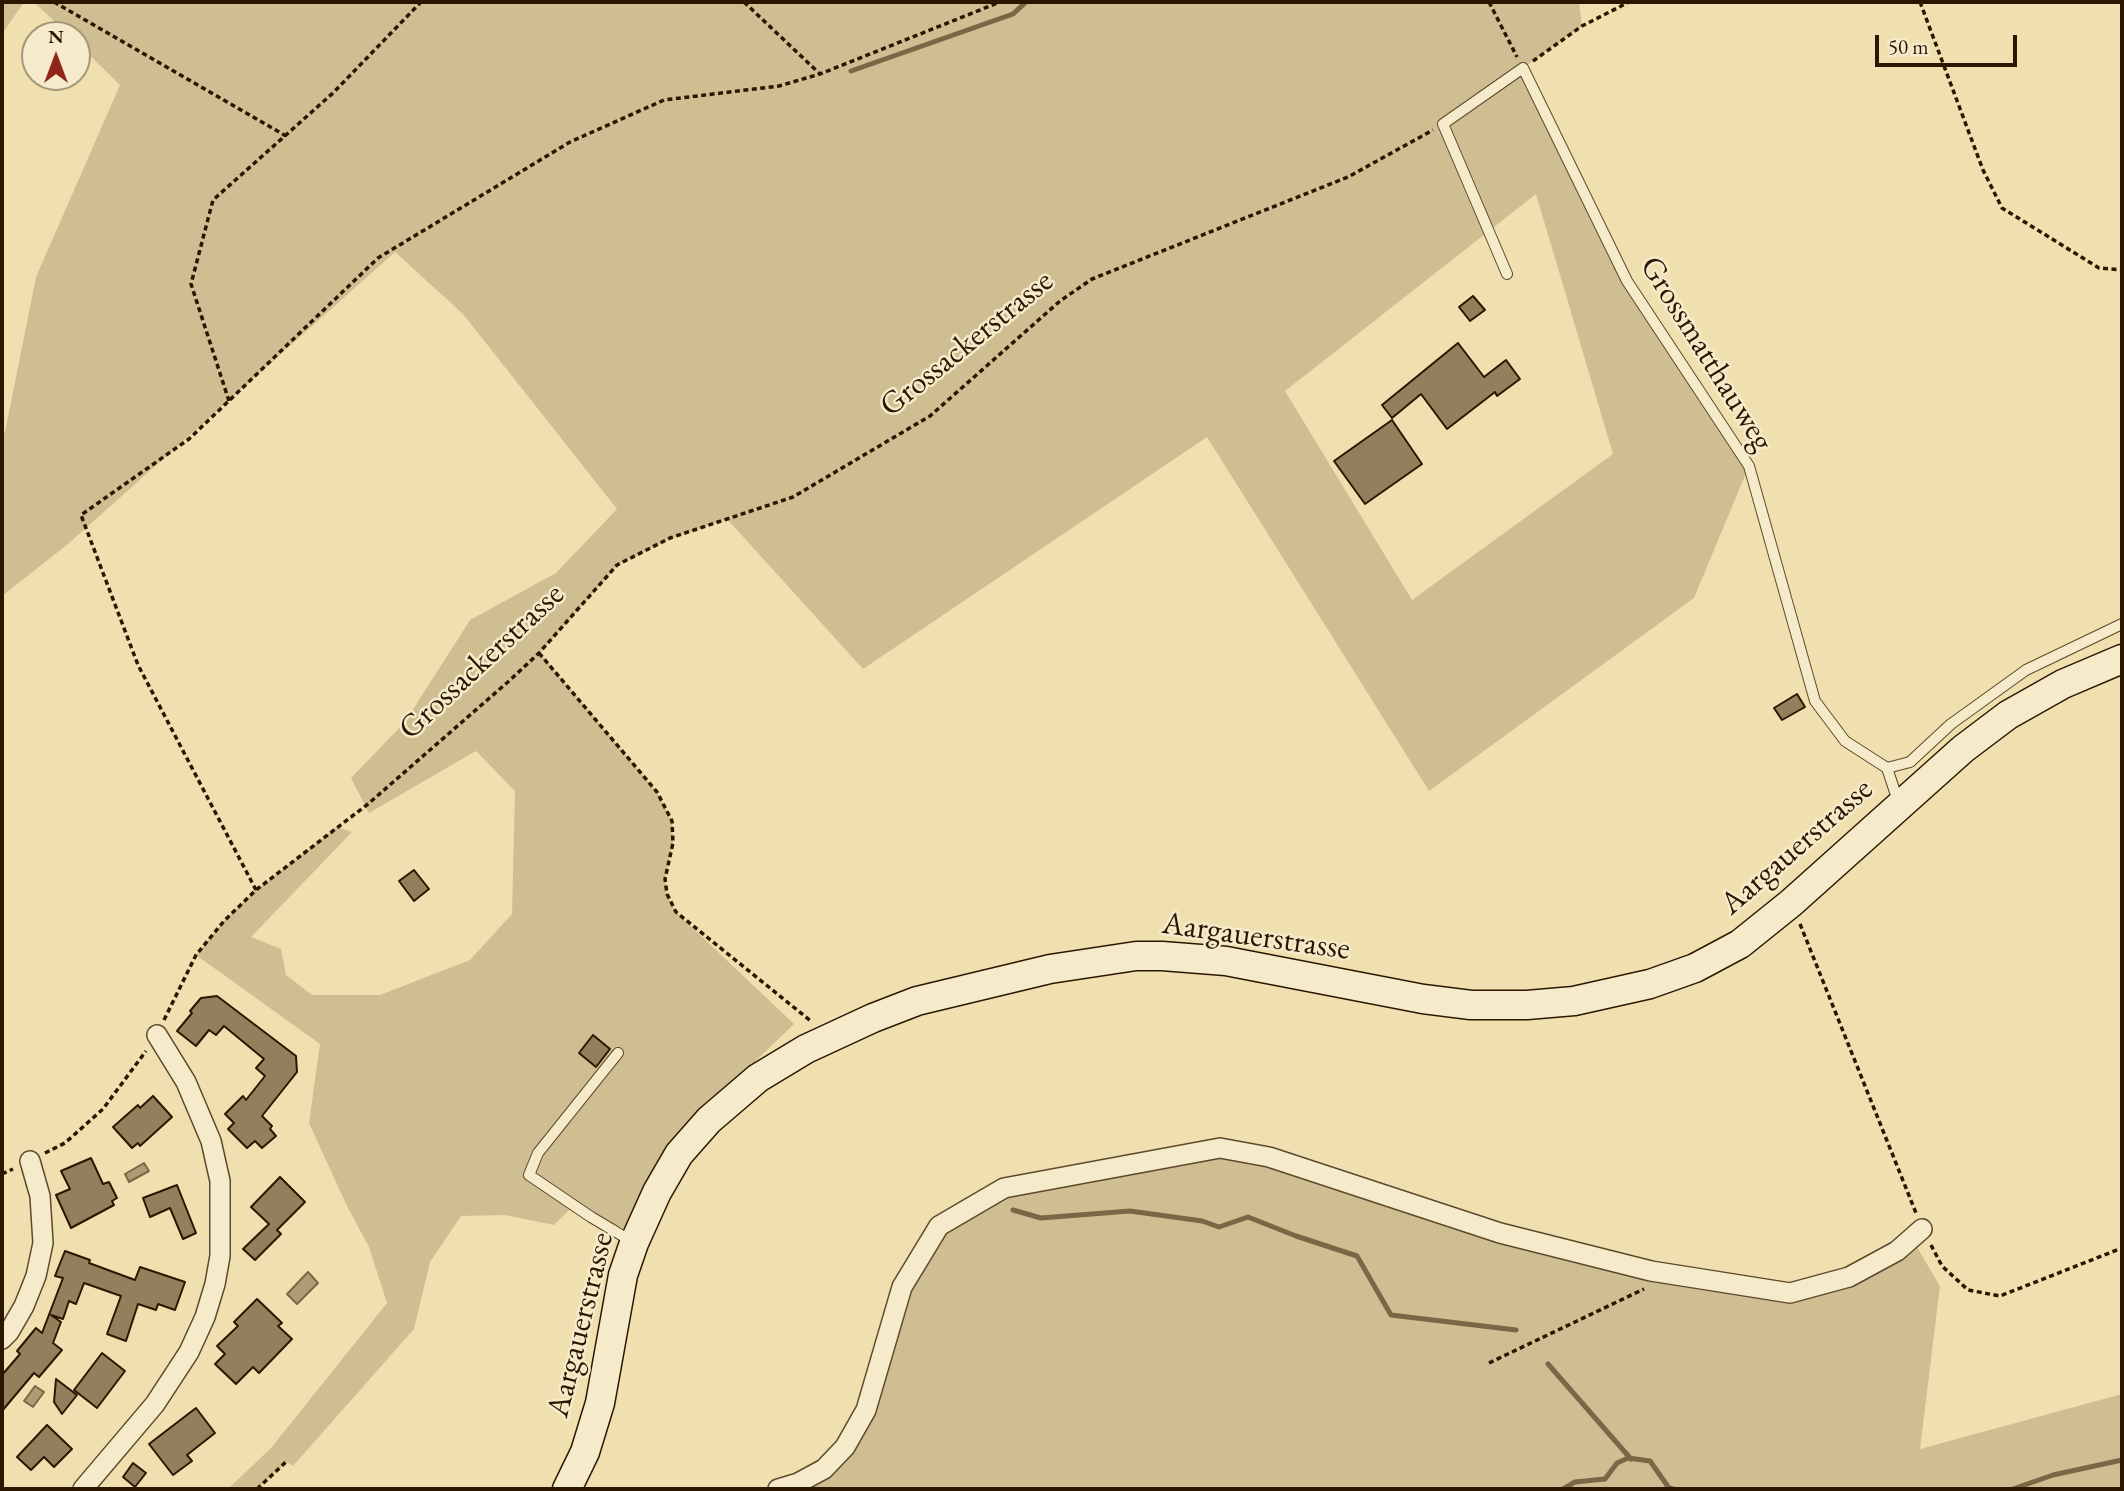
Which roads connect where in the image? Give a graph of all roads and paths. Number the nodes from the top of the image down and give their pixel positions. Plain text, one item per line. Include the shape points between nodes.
1 (54, 2) edge
2 (422, 2) edge
3 (744, 2) edge
4 (1000, 2) edge
5 (1489, 2) edge
6 (1629, 2) edge
7 (1920, 2) edge
8 (1523, 68) junction
9 (820, 74) junction
10 (1443, 124) junction
11 (286, 136) junction
12 (2122, 270) edge
13 (1507, 274) dead end
14 (229, 401) junction
15 (2122, 625) edge
16 (539, 653) junction
17 (2122, 659) edge
18 (1887, 768) junction
19 (1900, 804) junction
20 (256, 890) junction
21 (1791, 903) junction
22 (157, 1035) junction
23 (830, 1036) junction
24 (618, 1053) dead end
25 (30, 1161) joint
26 (1922, 1229) junction
27 (634, 1243) junction
28 (2122, 1248) edge
29 (1675, 1275) junction
30 (2, 1339) edge
31 (1489, 1363) dead end
32 (287, 1461) dead end
33 (83, 1489) edge
34 (257, 1489) edge
35 (567, 1489) edge
36 (778, 1489) edge

1 - 11 path
2 - 11 path
3 - 9 path
4 - 9 path
5 - 8 path
6 - 8 path via 1582,26
7 - 12 path via 1983,170 2003,208 2099,268
8 - 10 lane
8 - 18 lane, Grossmatthauweg via 1627,281 1749,466 1815,701 1845,741
9 - 14 path via 779,86 664,100 570,142 378,258
10 - 13 lane
10 - 16 path, Grossackerstrasse via 1348,177 1092,279 1060,301 930,416 793,497 670,538 617,565
11 - 14 path via 213,200 191,284
14 - 20 path via 189,439 81,515 138,665
15 - 18 lane via 2026,670 1951,724 1910,762
16 - 20 path, Grossackerstrasse via 368,804
16 - 23 path via 662,801 672,821 673,843 665,879 676,912
17 - 19 main road, Aargauerstrasse via 2063,684 2008,715
18 - 19 lane
19 - 21 main road, Aargauerstrasse
20 - 22 path, Grossackerstrasse via 196,955
21 - 23 main road, Aargauerstrasse via 1740,944 1695,968 1628,990 1574,1001 1471,1005 1226,961 1136,956 1049,969 965,989 917,1002
21 - 26 path
22 - 25 path, Grossackerstrasse via 103,1109 65,1143
22 - 33 street via 186,1083 211,1141 220,1181 220,1255 205,1317 189,1352 155,1404
23 - 27 main road, Aargauerstrasse via 758,1078 694,1136 670,1168
24 - 27 lane via 538,1153 529,1175
25 - 30 street via 40,1196 43,1243 24,1306
26 - 28 path via 1942,1266 1968,1290 2000,1296
26 - 29 street via 1897,1251 1849,1277 1790,1293
27 - 35 main road, Aargauerstrasse via 613,1319 600,1403
29 - 31 path
29 - 36 street via 1500,1233 1269,1157 1220,1148 1004,1188 939,1226 902,1287 866,1410 845,1447 824,1469
32 - 34 path

